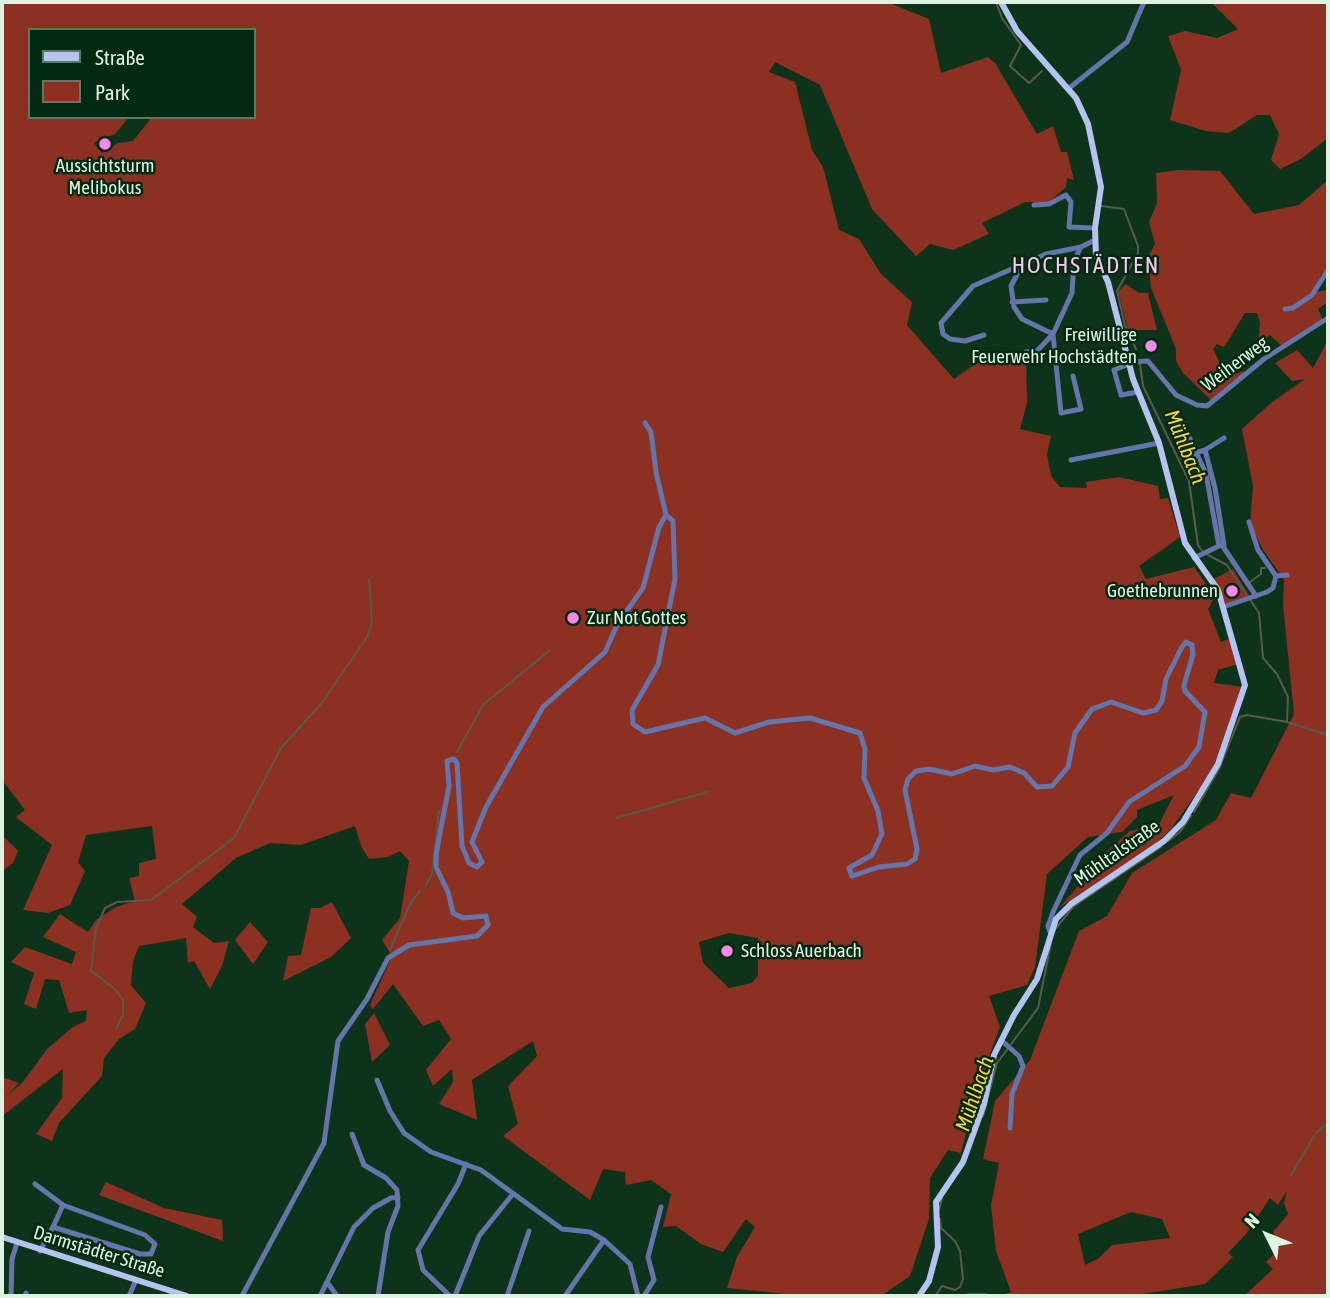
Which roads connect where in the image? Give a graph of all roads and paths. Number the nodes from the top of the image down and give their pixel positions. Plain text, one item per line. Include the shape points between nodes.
1 (1144, 2) edge
2 (1002, 5) edge
3 (1068, 89) junction
4 (1034, 205) dead end
5 (1095, 228) junction
6 (1095, 240) junction
7 (1081, 247) junction
8 (1024, 263) junction
9 (1008, 270) junction
10 (1328, 270) edge
11 (1015, 275) junction
12 (1046, 300) dead end
13 (1013, 302) junction
14 (1285, 309) dead end
15 (1328, 318) edge
16 (1053, 334) junction
17 (984, 335) dead end
18 (1026, 352) dead end
19 (1129, 363) junction
20 (1073, 376) dead end
21 (1138, 392) junction
22 (1182, 421) dead end
23 (645, 423) dead end
24 (1224, 438) dead end
25 (1159, 443) junction
26 (1202, 450) junction
27 (1182, 457) dead end
28 (1071, 460) dead end
29 (666, 515) junction
30 (1249, 522) dead end
31 (1221, 545) junction
32 (1194, 558) junction
33 (1287, 575) dead end
34 (1276, 576) junction
35 (1252, 598) junction
36 (1223, 607) junction
37 (1050, 932) junction
38 (1003, 1042) junction
39 (377, 1080) dead end
40 (1010, 1128) dead end
41 (352, 1134) dead end
42 (466, 1164) junction
43 (35, 1184) dead end
44 (512, 1195) junction
45 (398, 1197) junction
46 (64, 1205) junction
47 (661, 1207) dead end
48 (53, 1227) junction
49 (530, 1231) dead end
50 (2, 1237) edge
51 (604, 1240) junction
52 (17, 1243) junction
53 (40, 1251) junction
54 (136, 1280) junction
55 (327, 1282) junction
56 (10, 1296) edge
57 (129, 1296) edge
58 (187, 1296) edge
59 (242, 1296) edge
60 (320, 1296) edge
61 (337, 1296) edge
62 (378, 1296) edge
63 (453, 1296) edge
64 (506, 1296) edge
65 (565, 1296) edge
66 (638, 1296) edge
67 (644, 1296) edge
68 (919, 1296) edge
69 (968, 1296) edge
70 (986, 1296) edge

1 - 3 street via 1127,42
2 - 3 main road, Mühltalstraße via 1017,31
3 - 5 main road, Mühltalstraße via 1088,124 1098,168 1101,187
4 - 5 street via 1049,204 1066,195 1072,202 1069,227
5 - 6 main road, Mühltalstraße
6 - 7 street
6 - 19 main road, Mühltalstraße
7 - 8 street
7 - 16 street via 1074,261 1072,293
8 - 9 street
8 - 11 street
9 - 11 street
9 - 17 street via 967,291 940,327 950,339 965,341
10 - 14 street via 1312,295
11 - 13 street
12 - 13 street
13 - 16 street via 1022,319
15 - 19 street, Weiherweg via 1264,359 1207,406 1176,395 1150,362
16 - 18 street via 1038,350
16 - 20 street via 1061,413 1080,409
19 - 21 main road, Mühltalstraße
19 - 21 street via 1114,370 1121,395
21 - 25 main road, Mühltalstraße
22 - 26 street
23 - 29 street via 651,432
24 - 26 street
25 - 28 street
25 - 32 main road, Mühltalstraße via 1185,542
26 - 27 street
26 - 31 street
29 - 37 street via 673,521 674,589 657,665 632,710 633,724 645,732 701,718 734,733 769,722 813,718 852,730 863,738 864,778 882,834 872,855 849,868 850,874 858,876 915,859 905,790 916,771 926,768 952,774 978,766 993,770 1013,767 1037,787 1049,788 1068,767 1075,733 1089,713 1107,702 1143,713 1156,710 1182,647 1191,643 1193,654 1184,685 1205,710 1199,747 1185,766 1129,802 1107,833 1083,852 1053,912
29 - 59 street via 643,588 618,623 605,652 539,713 486,807 472,842 481,860 478,866 469,863 462,846 458,768 452,759 446,763 448,793 436,854 438,871 454,914 486,916 488,925 477,936 409,945 388,958 338,1041 324,1143
30 - 34 street via 1258,550
31 - 32 street
31 - 35 street
32 - 36 main road, Mühltalstraße via 1216,586
33 - 34 street
34 - 35 street via 1273,588
35 - 36 street
36 - 37 main road, Mühltalstraße via 1245,685 1212,777 1172,834 1067,907
37 - 38 main road, Mühltalstraße via 1037,979
38 - 40 street via 1023,1066 1012,1094
38 - 68 main road, Mühltalstraße via 962,1162 936,1202 938,1247 929,1281
39 - 42 street via 404,1133 431,1152
41 - 45 street via 365,1165 393,1182
42 - 44 street
42 - 63 street via 418,1250 422,1270
43 - 46 street
44 - 51 street via 562,1229 590,1232
44 - 63 street via 479,1236
45 - 55 street via 373,1208 354,1227
45 - 62 street
46 - 48 street
46 - 48 street via 145,1235 154,1241 151,1254
47 - 67 street via 648,1257 654,1280
48 - 53 street
49 - 64 street
50 - 52 main road, Darmstädter Straße
51 - 65 street
51 - 66 street via 630,1264
52 - 53 main road, Darmstädter Straße
52 - 56 street
53 - 54 main road, Darmstädter Straße
54 - 57 street
54 - 58 main road, Darmstädter Straße
55 - 60 street
55 - 61 street
69 - 70 street

